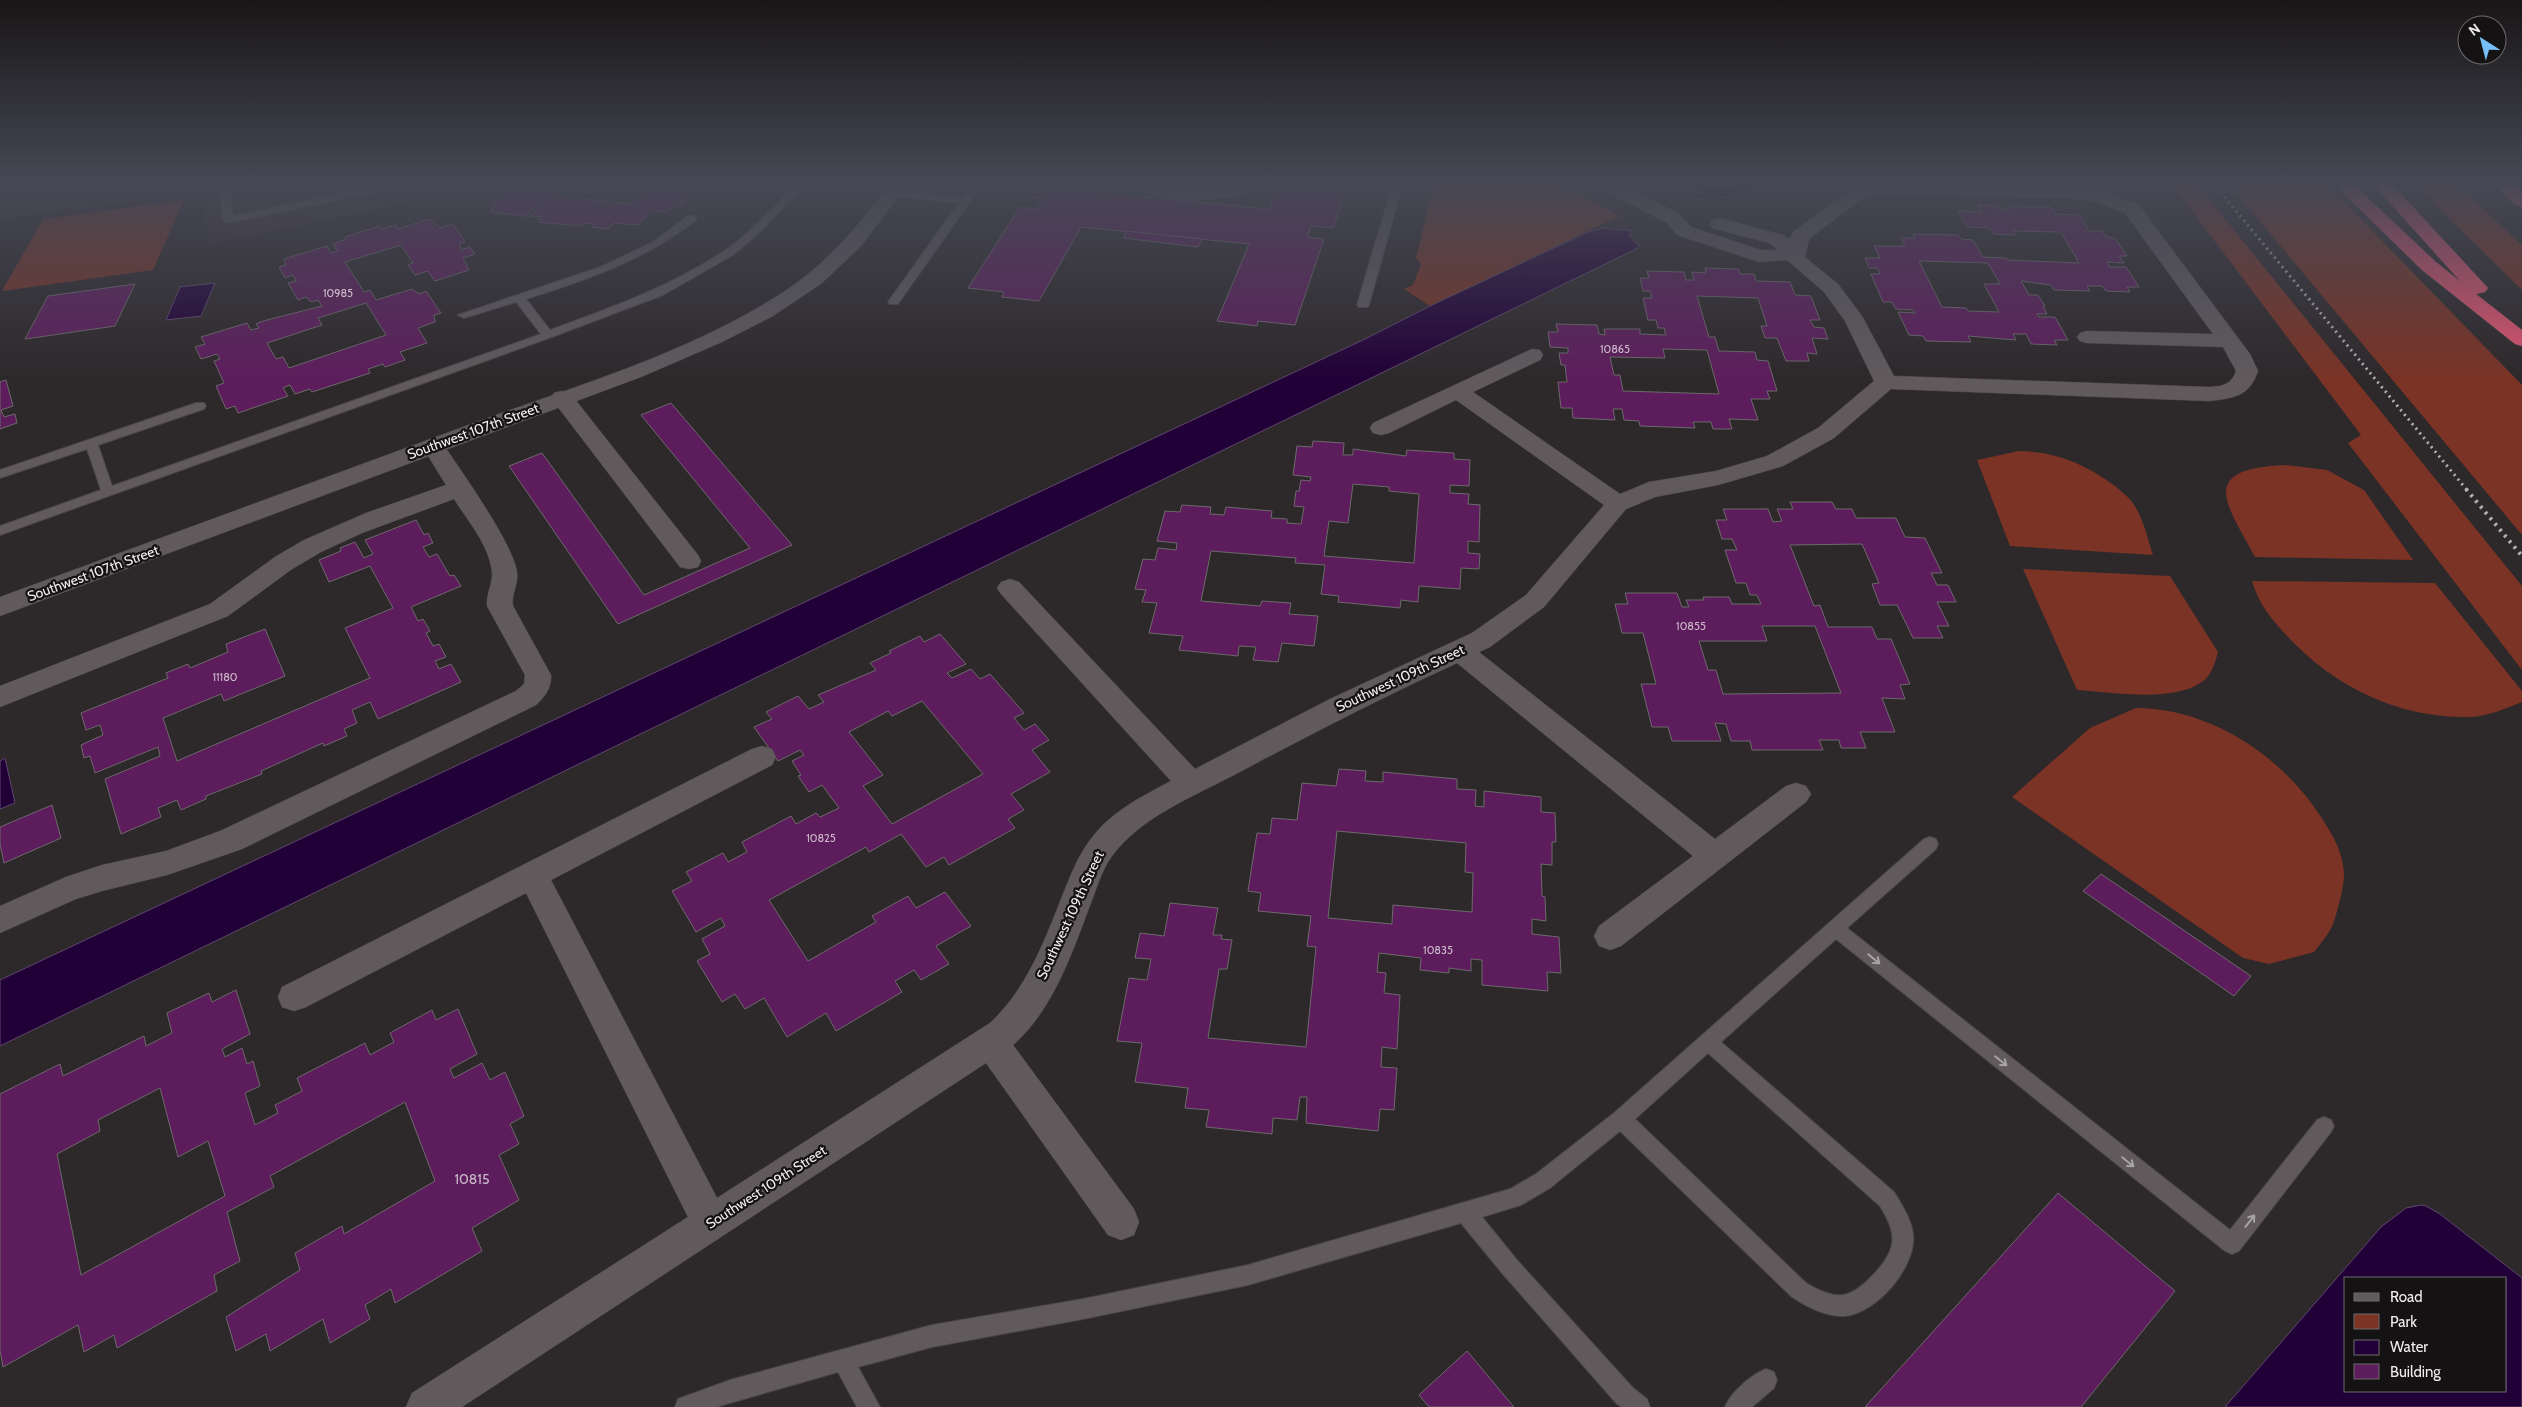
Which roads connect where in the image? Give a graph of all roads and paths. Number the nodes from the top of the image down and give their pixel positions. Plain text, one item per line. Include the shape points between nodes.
1 (649, 249) edge
2 (734, 249) edge
3 (846, 249) edge
4 (932, 249) edge
5 (1379, 249) edge
6 (1738, 249) edge
7 (1795, 249) edge
8 (2162, 249) edge
9 (2411, 249) edge
10 (2442, 249) edge
11 (1794, 252) junction
12 (518, 297) junction
13 (894, 302) dead end
14 (1363, 305) dead end
15 (464, 316) dead end
16 (548, 335) junction
17 (2522, 336) edge
18 (2087, 337) dead end
19 (2522, 340) edge
20 (2228, 341) junction
21 (1532, 355) dead end
22 (1886, 382) junction
23 (1457, 391) junction
24 (562, 398) junction
25 (200, 406) dead end
26 (1381, 428) dead end
27 (91, 444) junction
28 (433, 446) junction
29 (0, 474) edge
30 (459, 488) junction
31 (108, 492) junction
32 (1618, 504) junction
33 (0, 531) edge
34 (689, 561) dead end
35 (1010, 588) dead end
36 (0, 608) edge
37 (1460, 650) junction
38 (0, 697) edge
39 (762, 757) dead end
40 (1190, 783) junction
41 (1796, 794) dead end
42 (1930, 844) dead end
43 (1715, 856) junction
44 (532, 874) junction
45 (0, 920) edge
46 (1836, 929) junction
47 (1610, 936) dead end
48 (294, 997) dead end
49 (1708, 1042) junction
50 (991, 1043) junction
51 (1621, 1119) junction
52 (2324, 1126) dead end
53 (1465, 1212) junction
54 (710, 1222) junction
55 (1121, 1222) dead end
56 (842, 1359) junction
57 (1766, 1380) dead end
58 (426, 1407) edge
59 (686, 1407) edge
60 (869, 1407) edge
61 (1639, 1407) edge
62 (1736, 1407) edge

1 - 12 lane
2 - 16 lane via 659,293
3 - 24 street, Southwest 107th Street via 798,291 746,323
4 - 13 lane
5 - 14 lane
6 - 11 street via 1759,256
7 - 11 street
8 - 20 street
9 - 19 highway
10 - 17 highway
11 - 22 street via 1796,259 1831,288 1856,320
12 - 15 lane
12 - 16 lane
16 - 31 lane
18 - 20 street
20 - 22 street via 2247,371 2243,383 2229,392
21 - 23 street
22 - 32 street, Southwest 109th Street via 1826,433 1780,459 1734,474 1649,490
23 - 26 street
23 - 32 street
24 - 28 street, Southwest 107th Street
24 - 34 street
25 - 27 lane
27 - 29 lane
27 - 31 lane
28 - 30 street
28 - 36 street, Southwest 107th Street
30 - 38 street via 313,546 273,570 219,610
30 - 45 street via 498,550 504,567 500,606 538,676 534,692 230,840 152,868 78,886
31 - 33 lane
32 - 37 street, Southwest 109th Street via 1535,601 1501,627
35 - 40 street
37 - 40 street, Southwest 109th Street via 1348,702
37 - 43 street
39 - 44 street
40 - 50 street, Southwest 109th Street via 1122,825 1100,848 1058,946 1027,1005 1011,1027
41 - 43 street
42 - 46 lane
43 - 47 street
44 - 48 street
44 - 54 street
46 - 49 lane
46 -> 52 lane via 2232,1244
49 - 51 lane
49 - 51 lane via 1887,1199 1893,1208 1902,1226 1903,1252 1893,1270 1864,1299 1836,1305 1820,1302 1799,1290
50 - 54 street, Southwest 109th Street
50 - 55 street
51 - 53 lane via 1543,1181 1514,1198
53 - 56 lane via 1248,1274 1083,1309 932,1336
53 - 61 lane via 1509,1266 1625,1396
54 - 58 street, Southwest 109th Street
56 - 59 lane
56 - 60 lane
57 - 62 lane

